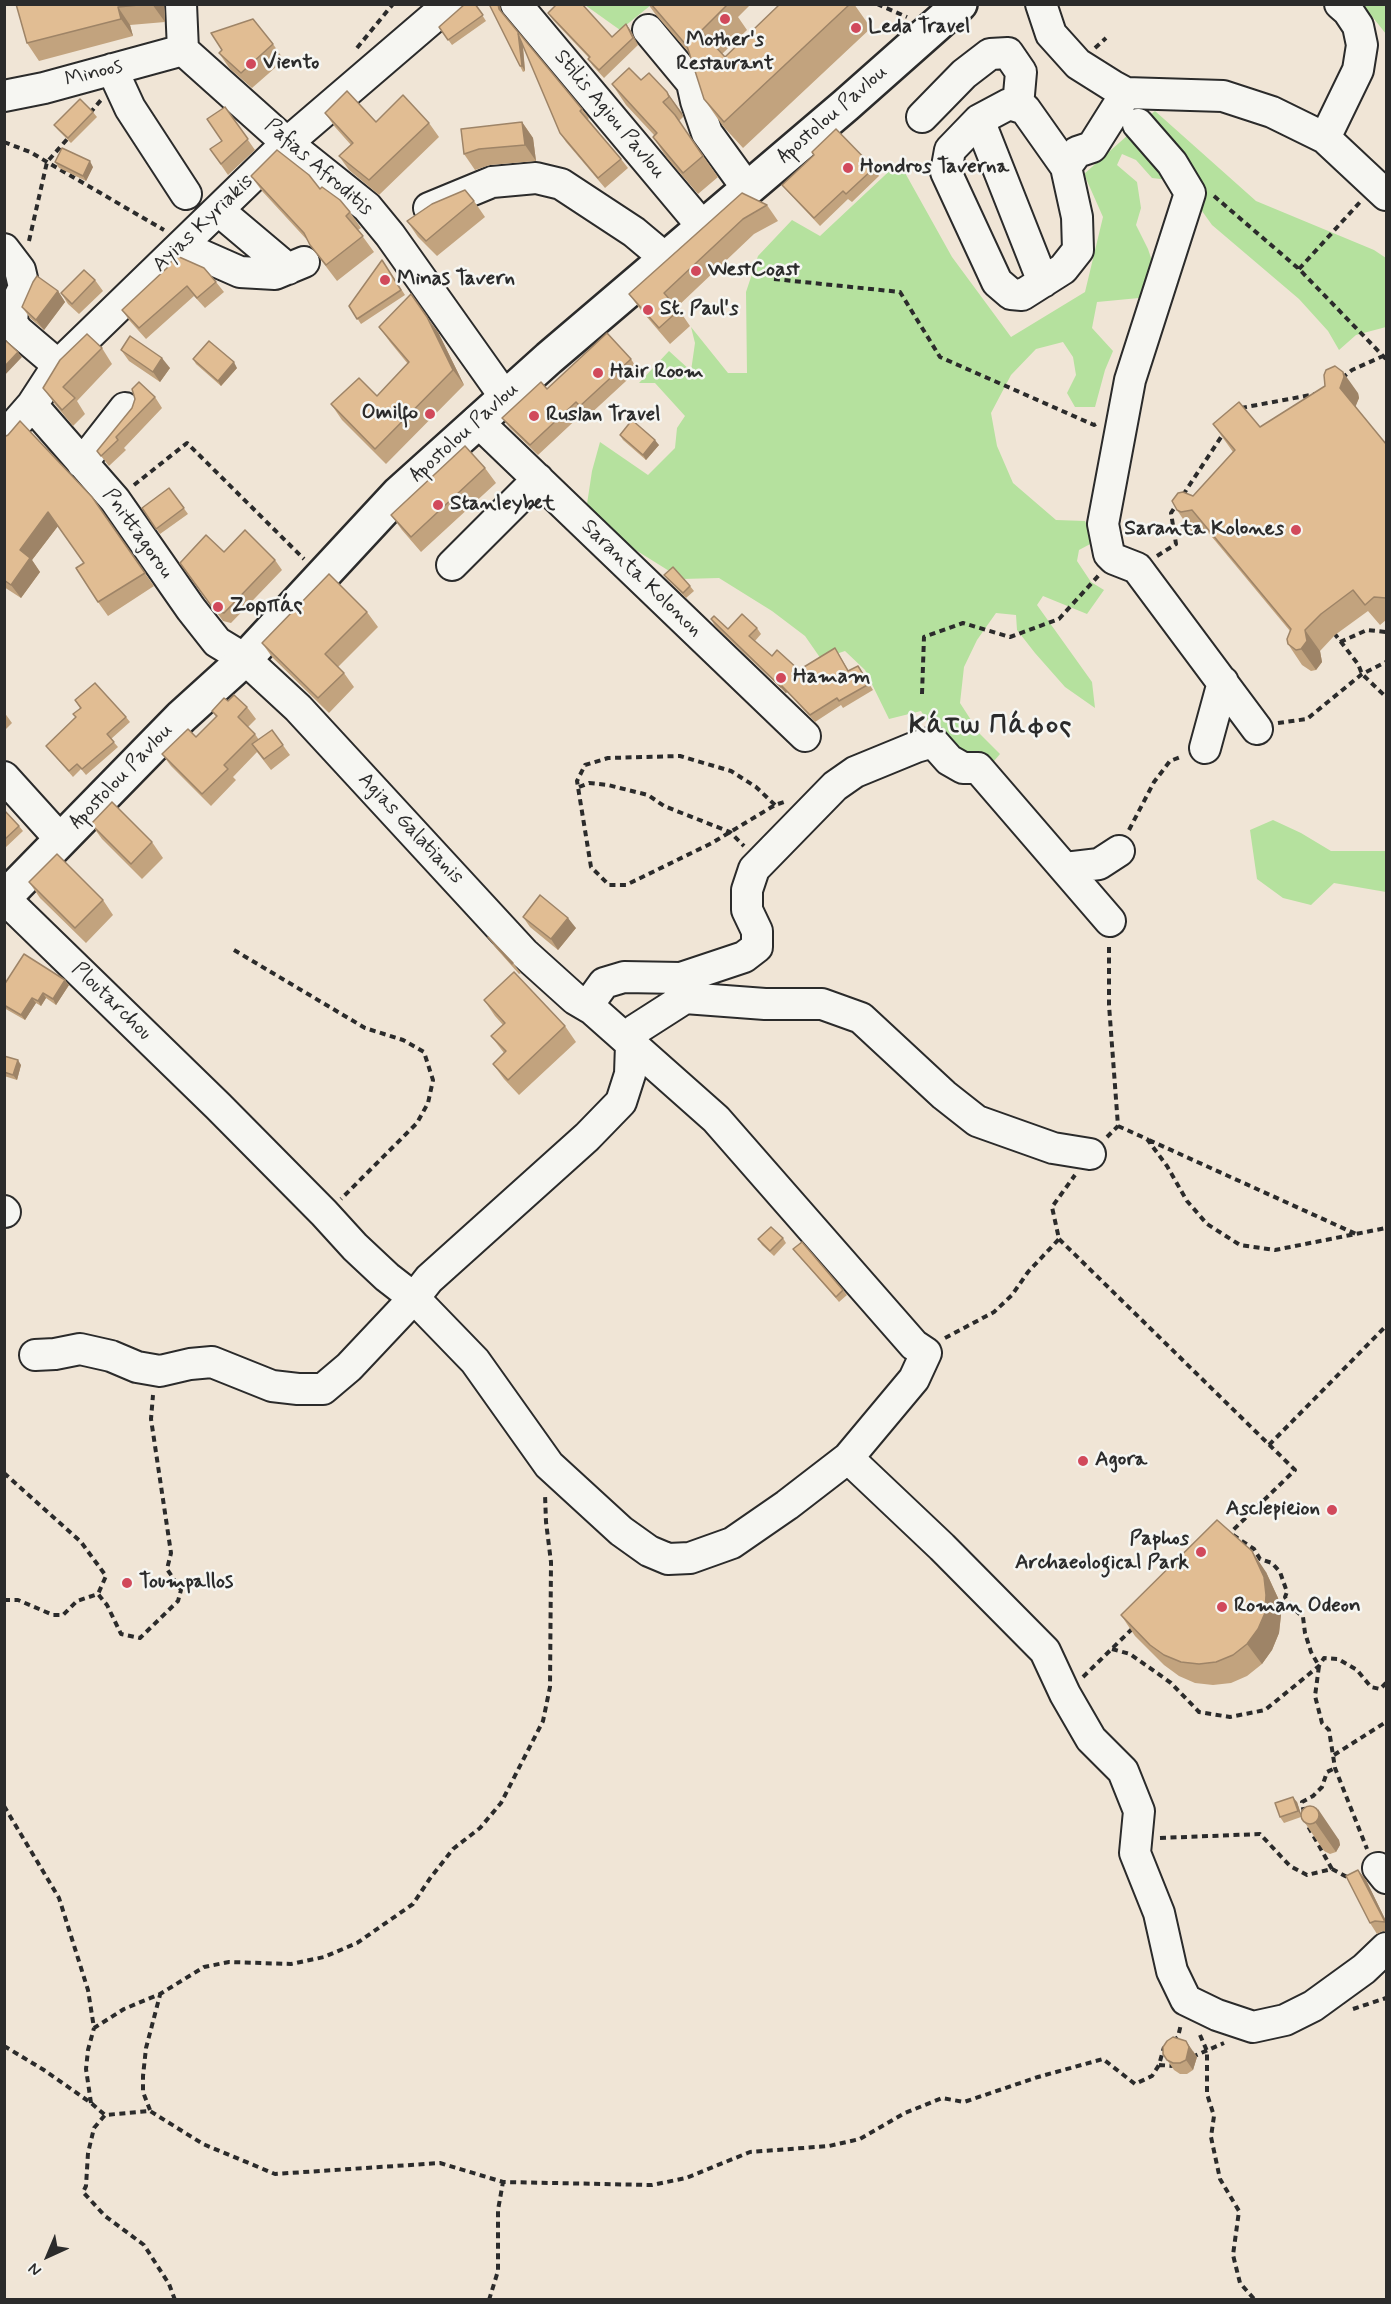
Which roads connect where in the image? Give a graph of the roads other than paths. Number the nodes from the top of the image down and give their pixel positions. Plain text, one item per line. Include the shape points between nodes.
1 (181, 4) edge
2 (449, 4) edge
3 (516, 4) edge
4 (960, 4) edge
5 (1041, 4) edge
6 (1340, 4) edge
7 (648, 30) dead end
8 (183, 50) junction
9 (107, 71) junction
10 (1126, 93) junction
11 (4, 96) edge
12 (1018, 106) junction
13 (922, 117) dead end
14 (979, 120) junction
15 (1138, 124) dead end
16 (1325, 138) junction
17 (287, 143) junction
18 (1066, 166) junction
19 (747, 188) junction
20 (1381, 190) edge
21 (186, 194) dead end
22 (218, 210) junction
23 (702, 226) junction
24 (390, 235) junction
25 (183, 244) junction
26 (4, 249) edge
27 (665, 258) junction
28 (1043, 282) junction
29 (58, 365) junction
30 (505, 397) junction
31 (32, 405) junction
32 (125, 408) dead end
33 (477, 421) junction
34 (4, 436) edge
35 (82, 463) junction
36 (538, 479) junction
37 (452, 565) dead end
38 (245, 659) junction
39 (1223, 682) junction
40 (1257, 729) road end
41 (805, 736) dead end
42 (1205, 748) road end
43 (4, 777) edge
44 (61, 840) junction
45 (1119, 851) road end
46 (1065, 868) junction
47 (4, 898) edge
48 (1110, 921) road end
49 (584, 1004) junction
50 (631, 1044) junction
51 (1090, 1154) road end
52 (414, 1298) junction
53 (926, 1353) joint
54 (35, 1355) dead end
55 (848, 1458) junction
56 (1386, 1948) edge

1 - 8 street
2 - 17 street, Ayias Kyriakis
3 - 23 street, Stilis Agiou Pavlou
4 - 19 main road, Apostolou Pavlou
5 - 10 street via 1051,34 1078,64
6 - 16 street via 1358,26 1362,45 1358,70
7 - 19 street via 692,83 707,133
8 - 9 street, Minoos
8 - 17 street, Pafias Afroditis
9 - 11 street, Minoos
9 - 21 street
10 - 16 street via 1223,96 1272,112
10 - 18 street via 1092,147 1077,152
12 - 13 street via 1021,72 1008,53 990,54
12 - 14 street via 1009,104
12 - 18 street via 1025,109
14 - 28 street
14 - 28 street via 950,150 946,172 998,282 1011,294 1022,295
15 - 39 street via 1172,163 1190,193 1130,380 1103,524 1109,554 1125,564
16 - 20 street
17 - 22 street, Ayias Kyriakis
17 - 24 street, Pafias Afroditis via 366,207
18 - 28 street via 1077,217 1078,250 1063,269
19 - 23 main road, Apostolou Pavlou
22 - 25 street, Ayias Kyriakis
22 - 25 street via 296,265 275,274 240,272
23 - 27 main road, Apostolou Pavlou
24 - 27 street via 435,204 462,193 492,182 536,178 561,184 634,232
24 - 30 street, Pafias Afroditis
25 - 29 street, Ayias Kyriakis
26 - 29 street via 17,264 24,287 12,323
27 - 30 main road, Apostolou Pavlou via 628,278
29 - 31 street, Ayias Kyriakis
30 - 33 main road, Apostolou Pavlou
31 - 34 street, Ayias Kyriakis
31 - 35 street, Pnittagorou
32 - 35 street
33 - 36 street, Saranta Kolonon
33 - 38 main road, Apostolou Pavlou via 399,493
35 - 38 street, Pnittagorou via 115,500 211,634
36 - 37 street
36 - 41 street, Saranta Kolonon
38 - 44 main road, Apostolou Pavlou via 181,717
38 - 49 street, Agias Galatianis via 298,708 524,953
39 - 40 street
39 - 42 street
43 - 44 street
44 - 47 main road, Apostolou Pavlou
45 - 46 street via 1100,864
46 - 48 street
46 - 49 street via 978,768 963,768 933,742 855,772 835,786 754,869 747,890 747,910 757,932 757,947 744,957 681,978 624,977 604,983
47 - 52 street, Ploutarchou via 218,1106 355,1247
49 - 50 street, Agias Galatianis
50 - 51 street via 635,1030 685,998 822,1004 861,1018 944,1095 977,1120 1053,1148
50 - 52 street via 630,1074 621,1102 429,1279
50 - 53 street, Agias Galatianis via 716,1119 914,1345
52 - 54 street via 323,1389 272,1386 212,1362 160,1371 80,1349
52 - 55 street, Ploutarchou via 475,1361 549,1465 621,1531 668,1559 690,1558 732,1543
53 - 55 street, Ploutarchou via 914,1379
55 - 56 street via 1045,1651 1091,1739 1123,1771 1139,1811 1135,1853 1159,1913 1172,1971 1186,2000 1253,2027 1285,2020 1313,2006

